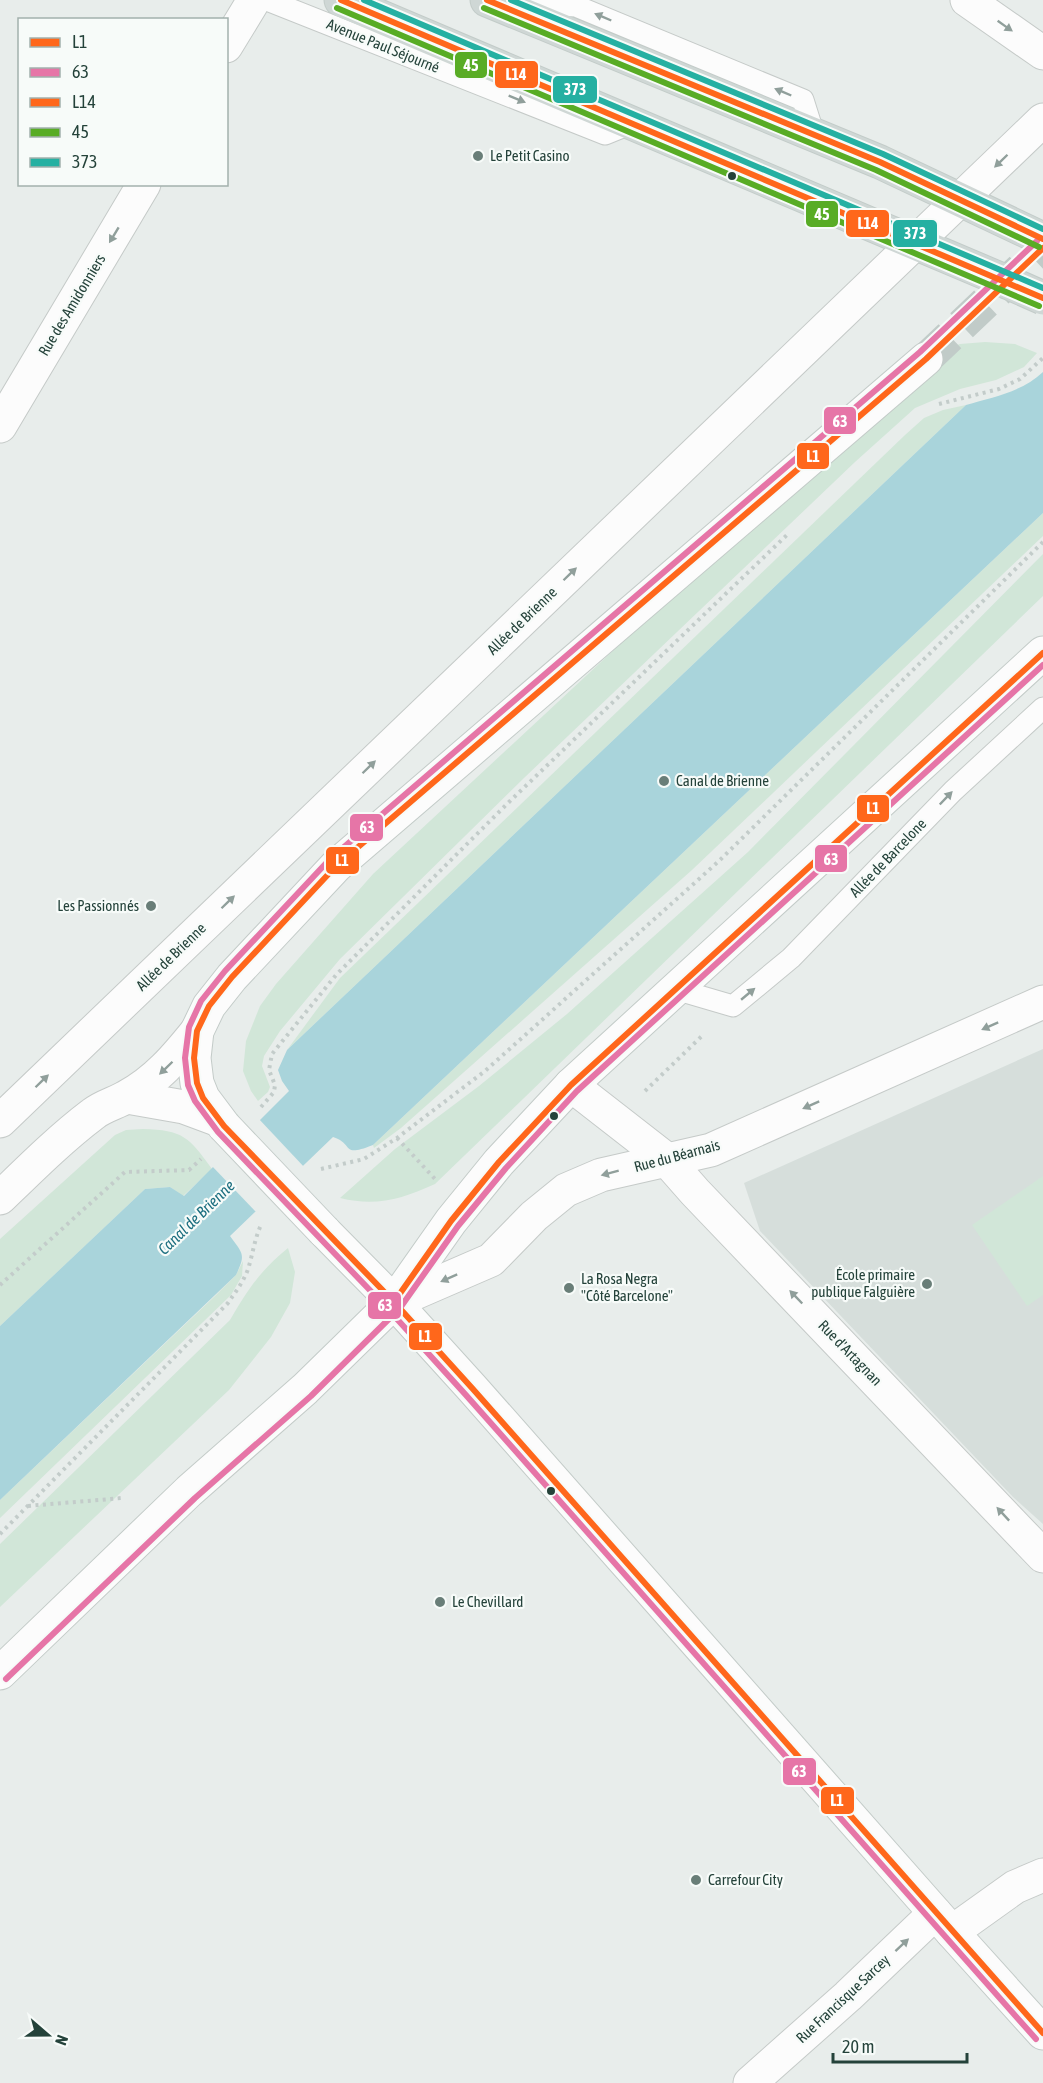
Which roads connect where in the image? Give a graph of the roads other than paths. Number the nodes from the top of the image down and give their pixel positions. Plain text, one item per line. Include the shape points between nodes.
1 (254, 0) edge
2 (267, 0) edge
3 (341, 0) edge
4 (968, 0) edge
5 (488, 1) edge
6 (228, 43) edge
7 (1043, 53) edge
8 (1043, 120) edge
9 (632, 123) junction
10 (143, 186) edge
11 (958, 200) junction
12 (1043, 239) edge
13 (915, 243) junction
14 (1043, 297) edge
15 (926, 358) tunnel mouth
16 (0, 426) edge
17 (1043, 653) edge
18 (1043, 708) edge
19 (675, 989) junction
20 (1043, 1002) edge
21 (197, 1031) junction
22 (571, 1085) junction
23 (127, 1097) junction
24 (0, 1121) edge
25 (222, 1123) junction
26 (666, 1159) junction
27 (0, 1198) edge
28 (394, 1302) junction
29 (1038, 1546) edge
30 (0, 1673) edge
31 (1043, 1875) edge
32 (944, 1922) junction
33 (1043, 2033) edge
34 (750, 2083) edge

1 - 6 street
2 -> 9 lane, Avenue Paul Séjourné via 605,134
3 - 9 main road, Avenue Paul Séjourné
4 -> 7 street
11 -> 5 main road via 880,162
8 -> 11 street, Allée de Brienne
9 - 13 main road, Avenue Paul Séjourné
10 -> 16 street, Rue des Amidonniers
11 - 12 main road
11 - 13 street, Allée de Brienne
13 - 14 main road, Avenue Paul Séjourné, bridge
24 -> 13 street, Allée de Brienne
15 - 21 street via 336,866 232,977 209,1006
17 - 19 street
19 -> 18 lane, Allée de Barcelone via 733,1006 791,958 953,791
19 - 22 street
20 -> 26 street, Rue du Béarnais via 711,1150
21 -> 23 street via 155,1078
21 - 25 street via 197,1083
22 - 26 street, Rue d'Artagnan
22 - 28 street via 499,1162
23 - 25 street via 184,1107
23 - 27 street via 95,1112
25 - 28 street, bridge
26 -> 28 street, Rue du Béarnais via 601,1175 566,1190 491,1260
29 -> 26 street, Rue d'Artagnan
28 - 30 street
28 - 32 street
31 - 32 street, Rue Francisque Sarcey
32 - 33 street
34 -> 32 street, Rue Francisque Sarcey via 848,1996

